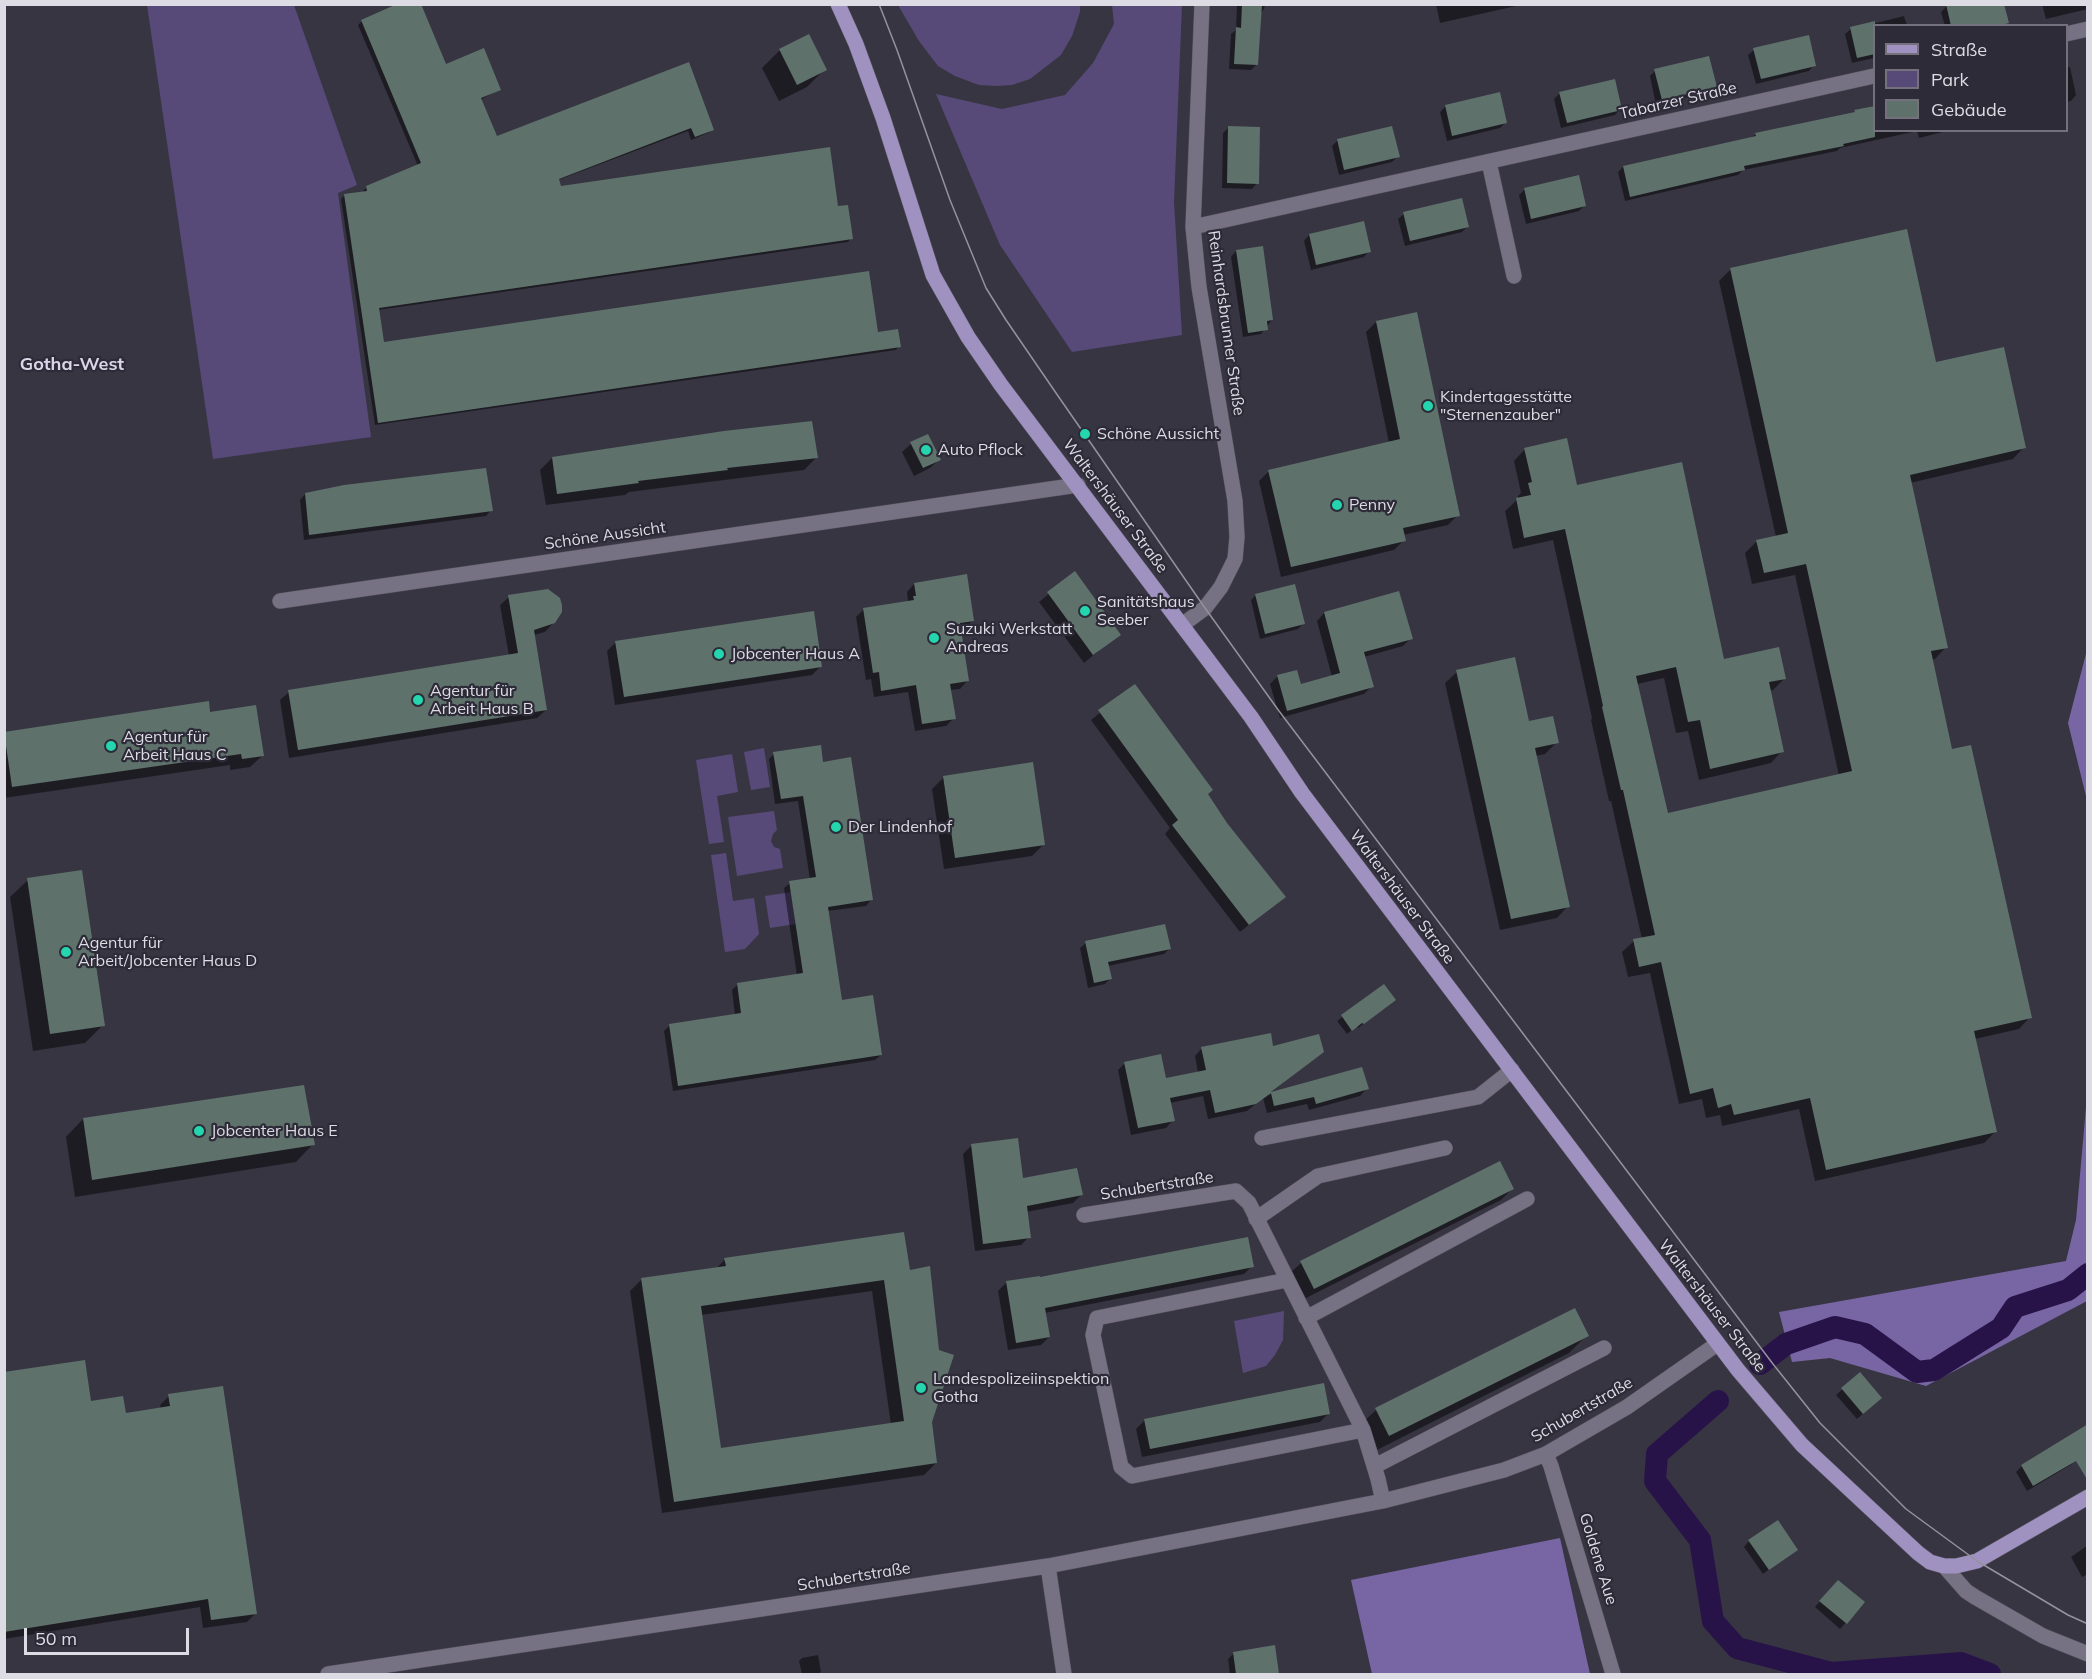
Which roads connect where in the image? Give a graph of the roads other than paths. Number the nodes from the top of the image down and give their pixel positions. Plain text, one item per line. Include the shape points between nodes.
1 (838, 4) edge
2 (1202, 4) edge
3 (2088, 29) edge
4 (2068, 33) edge
5 (1873, 76) edge
6 (1490, 162) junction
7 (1193, 227) junction
8 (1514, 276) dead end
9 (1078, 485) junction
10 (280, 601) dead end
11 (1182, 625) junction
12 (1512, 1070) junction
13 (1262, 1138) dead end
14 (1445, 1148) dead end
15 (1527, 1199) dead end
16 (1084, 1215) dead end
17 (1257, 1219) junction
18 (1287, 1280) junction
19 (1306, 1318) junction
20 (1717, 1344) junction
21 (1604, 1348) dead end
22 (1363, 1430) junction
23 (1546, 1454) junction
24 (1375, 1466) junction
25 (2088, 1497) edge
26 (1383, 1501) junction
27 (1048, 1566) junction
28 (1944, 1566) junction
29 (2088, 1654) edge
30 (395, 1670) edge
31 (328, 1674) edge
32 (1064, 1674) edge
33 (1613, 1674) edge

1 - 9 main road, Waltershäuser Straße via 883,118 933,275 988,367
2 - 7 street, Reinhardsbrunner Straße
3 - 4 street
5 - 6 street, Tabarzer Straße
6 - 7 street, Tabarzer Straße
6 - 8 street
7 - 11 street, Reinhardsbrunner Straße via 1199,287 1235,501 1237,537 1235,558 1221,587 1205,608
9 - 10 street, Schöne Aussicht
9 - 11 main road, Waltershäuser Straße
11 - 12 main road, Waltershäuser Straße via 1308,802
12 - 13 street via 1478,1097
12 - 20 main road, Waltershäuser Straße
14 - 17 street via 1318,1176
15 - 19 street
16 - 17 street, Schubertstraße via 1236,1191 1249,1203
17 - 18 street, Schubertstraße
18 - 19 street, Schubertstraße
18 - 22 street via 1097,1318 1093,1335 1121,1467 1132,1476
19 - 22 street, Schubertstraße
20 - 23 street, Schubertstraße via 1627,1407
20 - 28 main road, Waltershäuser Straße via 1802,1445 1930,1562
21 - 24 street
22 - 24 street, Schubertstraße
23 - 26 street, Schubertstraße via 1504,1470
23 - 33 street, Goldene Aue
24 - 26 street, Schubertstraße
25 - 28 main road via 1977,1561
26 - 27 street, Schubertstraße
27 - 30 street, Schubertstraße
27 - 32 street
28 - 29 street via 1975,1597 2043,1636
30 - 31 street, Schubertstraße

